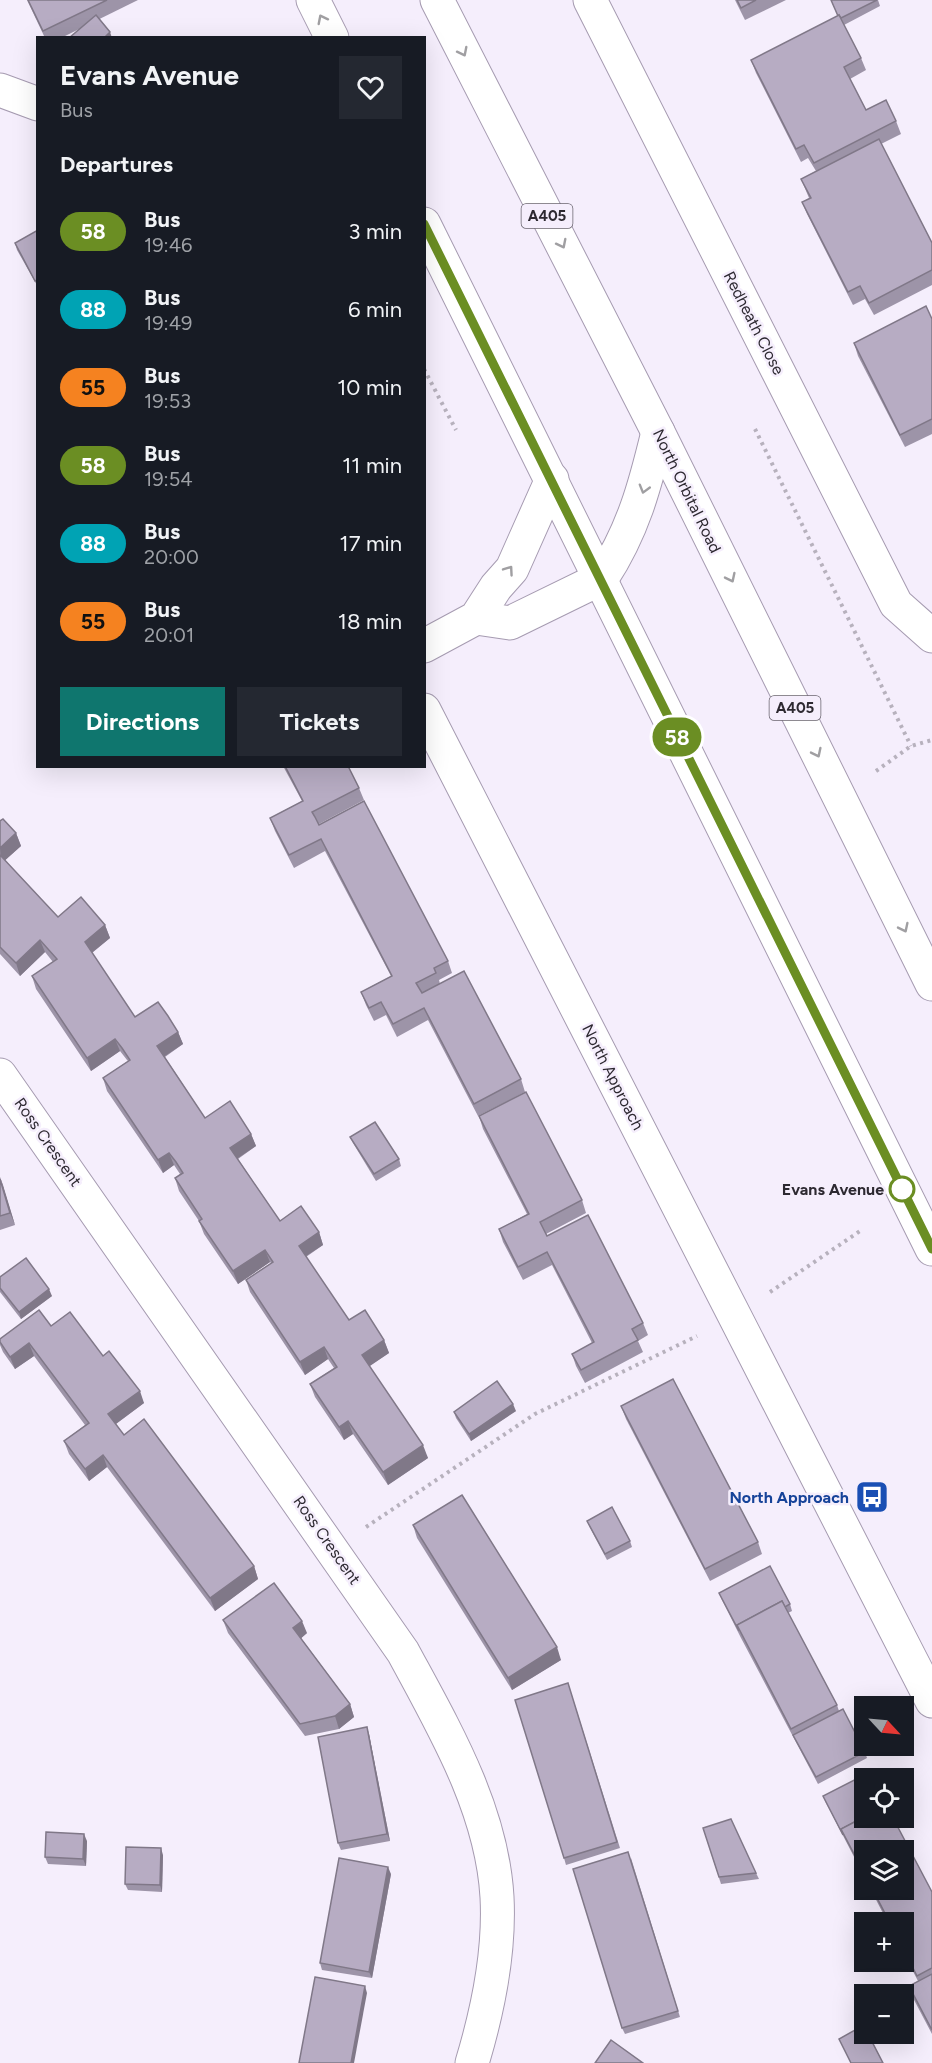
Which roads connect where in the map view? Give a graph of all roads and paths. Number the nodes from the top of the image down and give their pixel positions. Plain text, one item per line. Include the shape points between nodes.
1 (313, 0) edge
2 (437, 0) edge
3 (590, 0) edge
4 (331, 36) edge
5 (0, 90) edge
6 (36, 103) edge
7 (426, 228) edge
8 (426, 373) edge
9 (754, 427) dead end
10 (456, 430) dead end
11 (658, 432) junction
12 (552, 479) junction
13 (602, 578) junction
14 (476, 618) junction
15 (932, 636) edge
16 (426, 645) edge
17 (426, 714) edge
18 (932, 740) edge
19 (911, 746) junction
20 (881, 781) dead end
21 (932, 984) edge
22 (0, 1075) edge
23 (862, 1229) dead end
24 (932, 1249) edge
25 (736, 1315) junction
26 (333, 1549) junction
27 (932, 1701) edge
28 (472, 2063) edge

4 -> 1 main road
2 -> 11 main road, North Orbital Road / A405
3 - 15 main road, Redheath Close via 896,603
5 - 6 main road
7 - 12 main road
8 - 10 path
9 - 19 path
11 -> 13 main road via 644,491 622,548
11 -> 21 main road, North Orbital Road / A405
12 - 13 main road
14 -> 12 main road via 512,568
13 - 14 main road via 510,623
13 - 24 main road
14 - 16 main road
17 - 25 main road, North Approach
18 - 19 path
19 - 20 path via 876,771
22 - 26 main road, Ross Crescent
23 - 25 path
25 - 26 path via 535,1414
25 - 27 main road, North Approach
26 - 28 main road, Ross Crescent via 404,1652 448,1735 488,1843 497,1896 496,1949 488,2007

